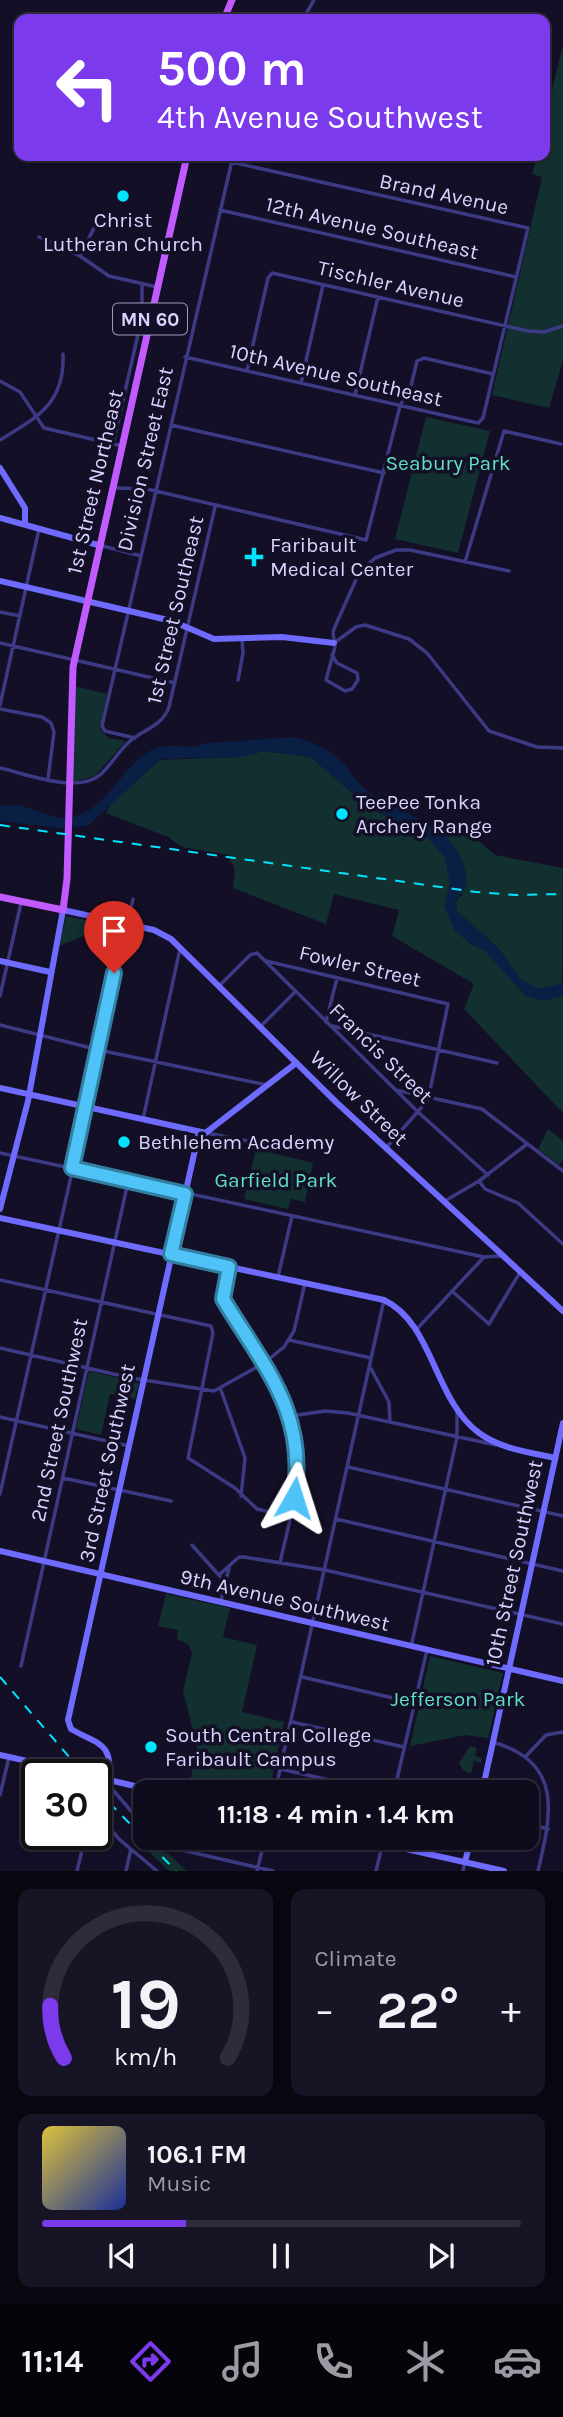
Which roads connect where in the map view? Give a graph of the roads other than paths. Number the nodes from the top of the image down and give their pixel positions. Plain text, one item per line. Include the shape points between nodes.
1 (186, 161) edge
2 (231, 162) joint
3 (220, 210) junction
4 (94, 228) dead end
5 (39, 237) dead end
6 (80, 256) junction
7 (516, 277) junction
8 (142, 284) junction
9 (323, 285) junction
10 (157, 287) junction
11 (378, 297) junction
12 (505, 326) junction
13 (563, 326) edge
14 (63, 354) dead end
15 (185, 357) junction
16 (247, 371) junction
17 (493, 374) junction
18 (0, 381) edge
19 (301, 383) junction
20 (355, 395) junction
21 (400, 406) junction
22 (36, 418) junction
23 (171, 425) junction
24 (0, 440) edge
25 (561, 444) dead end
26 (117, 445) junction
27 (0, 468) edge
28 (384, 473) junction
29 (112, 487) junction
30 (156, 491) junction
31 (215, 507) junction
32 (25, 508) junction
33 (0, 518) edge
34 (25, 524) junction
35 (39, 529) junction
36 (98, 544) junction
37 (141, 556) junction
38 (465, 562) junction
39 (509, 570) dead end
40 (0, 581) edge
41 (27, 588) junction
42 (86, 601) junction
43 (128, 611) junction
44 (0, 612) edge
45 (20, 616) junction
46 (187, 627) junction
47 (242, 639) junction
48 (0, 643) edge
49 (334, 643) junction
50 (13, 646) junction
51 (332, 655) junction
52 (74, 660) junction
53 (115, 670) junction
54 (238, 680) dead end
55 (174, 683) junction
56 (0, 707) edge
57 (135, 738) junction
58 (563, 748) edge
59 (0, 768) edge
60 (48, 779) junction
61 (0, 897) edge
62 (133, 899) dead end
63 (21, 901) junction
64 (63, 910) junction
65 (125, 924) junction
66 (181, 947) junction
67 (264, 961) junction
68 (4, 962) edge
69 (50, 972) junction
70 (337, 978) junction
71 (219, 986) junction
72 (295, 992) junction
73 (0, 996) edge
74 (328, 1024) junction
75 (0, 1025) edge
76 (260, 1027) junction
77 (39, 1036) junction
78 (99, 1050) junction
79 (439, 1050) junction
80 (156, 1061) junction
81 (296, 1063) junction
82 (497, 1063) dead end
83 (269, 1086) junction
84 (0, 1088) edge
85 (396, 1090) junction
86 (429, 1097) junction
87 (86, 1107) junction
88 (418, 1112) junction
89 (143, 1119) junction
90 (201, 1134) junction
91 (257, 1143) dead end
92 (527, 1144) junction
93 (386, 1149) junction
94 (0, 1153) edge
95 (14, 1156) junction
96 (72, 1168) junction
97 (563, 1171) edge
98 (488, 1175) junction
99 (479, 1181) junction
100 (128, 1182) junction
101 (185, 1194) junction
102 (443, 1202) junction
103 (0, 1209) edge
104 (292, 1216) junction
105 (0, 1218) edge
106 (58, 1231) junction
107 (115, 1243) junction
108 (563, 1244) edge
109 (171, 1254) junction
110 (500, 1256) junction
111 (484, 1258) junction
112 (229, 1267) junction
113 (519, 1273) junction
114 (278, 1277) junction
115 (0, 1280) edge
116 (305, 1283) junction
117 (45, 1290) junction
118 (452, 1292) junction
119 (384, 1300) junction
120 (101, 1302) junction
121 (563, 1311) edge
122 (158, 1314) junction
123 (415, 1331) junction
124 (289, 1340) junction
125 (0, 1348) edge
126 (31, 1355) junction
127 (371, 1358) junction
128 (264, 1363) junction
129 (369, 1366) junction
130 (87, 1367) junction
131 (144, 1380) junction
132 (221, 1390) junction
133 (201, 1391) junction
134 (456, 1410) junction
135 (291, 1416) junction
136 (359, 1416) junction
137 (0, 1417) edge
138 (16, 1421) junction
139 (390, 1422) junction
140 (563, 1423) edge
141 (72, 1433) junction
142 (457, 1437) junction
143 (129, 1446) junction
144 (509, 1448) junction
145 (555, 1459) junction
146 (563, 1462) edge
147 (348, 1467) junction
148 (63, 1478) junction
149 (244, 1482) junction
150 (235, 1488) junction
151 (446, 1489) junction
152 (119, 1491) junction
153 (0, 1493) edge
154 (241, 1496) junction
155 (171, 1501) dead end
156 (544, 1512) junction
157 (290, 1517) junction
158 (563, 1517) edge
159 (337, 1518) junction
160 (435, 1541) junction
161 (192, 1545) dead end
162 (0, 1551) edge
163 (44, 1561) junction
164 (280, 1563) junction
165 (532, 1563) junction
166 (229, 1566) junction
167 (325, 1570) junction
168 (563, 1571) edge
169 (101, 1575) junction
170 (219, 1575) junction
171 (225, 1582) junction
172 (423, 1592) junction
173 (221, 1602) junction
174 (521, 1615) junction
175 (313, 1624) junction
176 (563, 1625) edge
177 (411, 1647) junction
178 (427, 1650) junction
179 (21, 1665) dead end
180 (509, 1670) junction
181 (302, 1677) junction
182 (563, 1681) edge
183 (415, 1703) junction
184 (292, 1722) junction
185 (563, 1732) edge
186 (493, 1742) junction
187 (404, 1747) junction
188 (0, 1755) edge
189 (9, 1757) junction
190 (525, 1757) junction
191 (108, 1759) edge
192 (21, 1760) edge
193 (280, 1769) junction
194 (278, 1780) edge
195 (328, 1780) edge
196 (397, 1780) edge
197 (485, 1780) edge
198 (112, 1781) edge
199 (133, 1785) edge
200 (112, 1790) edge
201 (0, 1795) edge
202 (133, 1814) edge
203 (539, 1827) edge
204 (112, 1828) edge
205 (548, 1829) junction
206 (131, 1849) junction
207 (82, 1850) edge
208 (181, 1850) edge
209 (262, 1850) edge
210 (381, 1850) edge
211 (420, 1850) edge
212 (468, 1850) edge
213 (465, 1862) junction
214 (258, 1869) edge
215 (77, 1871) edge
216 (126, 1871) edge
217 (157, 1871) edge
218 (273, 1871) edge
219 (376, 1871) edge
220 (463, 1871) edge
221 (504, 1871) edge
222 (538, 1871) edge

1 - 10 main road, 1st Street Northeast / MN 60
2 - 3 street, Division Street East
2 - 7 street, Brand Avenue via 528,228
3 - 7 street, 12th Avenue Southeast
3 - 15 street, Division Street East
4 - 6 street
5 - 6 street
6 - 8 street via 110,275
7 - 12 street
8 - 10 street
8 - 26 street via 142,317
9 - 11 street, Tischler Avenue
9 - 16 street, Tischler Avenue via 270,274
9 - 19 street
10 - 26 main road, 1st Street Northeast / MN 60
11 - 12 street, Tischler Avenue
11 - 20 street
12 - 13 street, Tischler Avenue via 537,332
12 - 17 street
14 - 22 street via 56,396
15 - 16 street, 10th Avenue Southeast
15 - 23 street, Division Street East
16 - 19 street, 10th Avenue Southeast
17 - 21 street via 419,359
17 - 21 street, 10th Avenue Southeast via 481,422
18 - 22 street via 20,392
19 - 20 street, 10th Avenue Southeast
20 - 21 street, 10th Avenue Southeast
21 - 28 street
22 - 24 street
22 - 26 street via 47,429
23 - 28 street
23 - 30 street, Division Street East
25 - 38 street via 504,431
26 - 29 main road, 1st Street Northeast / MN 60
27 - 32 street
28 - 31 street via 366,540
29 - 30 street
29 - 36 main road, 1st Street Northeast / MN 60
30 - 31 street
30 - 37 street, Division Street East
31 - 46 street, 1st Street Southeast
32 - 34 street
32 - 35 street
33 - 34 street
34 - 35 street
35 - 36 street
35 - 41 street
36 - 37 street
36 - 42 main road, 1st Street Northeast / MN 60
37 - 43 street, Division Street East
38 - 39 street
38 - 49 street via 410,550 375,558 355,582 333,632
40 - 41 street
41 - 42 street
41 - 45 street
42 - 43 street
42 - 52 main road, 1st Street Northeast / MN 60
43 - 46 street
43 - 53 street, Division Street East
44 - 45 street
45 - 50 street
46 - 47 street via 214,639
46 - 55 street, 1st Street Southeast
47 - 49 street via 282,637
47 - 54 street
48 - 50 street
49 - 51 street
49 - 58 street via 365,625 409,639 427,653 489,731 526,744
50 - 52 street
50 - 56 street
51 - 51 street via 326,680 345,691 352,689 357,673 337,663
52 - 53 street
52 - 64 main road, 1st Street Northeast / MN 60
53 - 55 street
53 - 57 street, Division Street East via 104,730
55 - 57 street, 1st Street Southeast via 163,719
56 - 60 street via 51,723
57 - 60 street via 85,783
59 - 60 street
61 - 63 main road
62 - 65 street
63 - 64 main road
63 - 68 street
64 - 65 street, Willow Street
64 - 69 street
65 - 66 street, Willow Street via 160,932
65 - 78 street
66 - 71 street, Willow Street
66 - 80 street
67 - 70 street, Fowler Street
67 - 71 street, Francis Street via 255,953
67 - 72 street, Francis Street
68 - 69 street
68 - 73 street
69 - 77 street
70 - 74 street
70 - 79 street, Fowler Street via 448,1004
71 - 76 street, Willow Street
72 - 74 street, Francis Street
72 - 76 street
74 - 79 street
74 - 85 street, Francis Street
75 - 77 street
76 - 81 street, Willow Street
77 - 78 street
77 - 95 street
78 - 80 street
78 - 87 street
79 - 82 street
79 - 86 street
80 - 83 street
80 - 89 street
81 - 83 street
81 - 93 street, Willow Street
83 - 90 street
84 - 87 street
85 - 86 street
85 - 88 street, Francis Street
86 - 88 street
86 - 92 street via 482,1109
87 - 89 street
87 - 96 street
88 - 93 street
88 - 98 street, Francis Street
89 - 90 street
90 - 91 street
90 - 101 street, 3rd Street Southwest
92 - 97 street
92 - 98 street
93 - 102 street, Willow Street
94 - 95 street
95 - 96 street
95 - 103 street
96 - 100 street
96 - 106 street
98 - 99 street
99 - 102 street
99 - 108 street via 485,1189 518,1203
100 - 101 street
100 - 107 street, 2nd Street Southwest
101 - 104 street
101 - 109 street, 3rd Street Southwest
102 - 110 street, Willow Street
104 - 111 street
104 - 114 street
105 - 106 street
106 - 107 street
106 - 117 street
107 - 109 street
107 - 120 street, 2nd Street Southwest
109 - 112 street
109 - 122 street, 3rd Street Southwest
110 - 111 street
110 - 113 street, Willow Street
111 - 118 street
112 - 114 street
112 - 128 street via 223,1299
113 - 118 street via 489,1324
113 - 121 street, Willow Street
114 - 116 street
115 - 117 street
116 - 119 street
116 - 124 street
117 - 120 street
117 - 126 street
118 - 123 street
119 - 123 street via 400,1309
119 - 127 street
120 - 122 street
120 - 130 street, 2nd Street Southwest
122 - 131 street, 3rd Street Southwest
122 - 133 street via 212,1328
123 - 134 street
124 - 127 street
124 - 128 street
125 - 126 street
126 - 130 street
126 - 138 street
127 - 129 street
128 - 132 street
128 - 135 street
129 - 136 street
129 - 139 street via 391,1407
130 - 131 street
130 - 141 street, 2nd Street Southwest
131 - 133 street
131 - 143 street, 3rd Street Southwest
132 - 133 street
132 - 149 street via 245,1458
133 - 150 street via 188,1458
134 - 142 street
134 - 144 street via 479,1433
135 - 136 street via 325,1411
135 - 157 street via 298,1471
136 - 139 street
136 - 147 street
137 - 138 street
138 - 141 street
138 - 153 street
139 - 142 street
140 - 145 street, 10th Street Southwest
141 - 143 street
141 - 148 street, 2nd Street Southwest
142 - 144 street
142 - 151 street
143 - 152 street, 3rd Street Southwest
144 - 145 street
145 - 146 street
145 - 156 street, 10th Street Southwest
147 - 151 street
147 - 159 street
148 - 152 street
148 - 163 street, 2nd Street Southwest
149 - 150 street
149 - 154 street
150 - 154 street
151 - 156 street
151 - 160 street
152 - 155 street
152 - 169 street, 3rd Street Southwest
154 - 157 street via 257,1509
156 - 158 street
156 - 165 street, 10th Street Southwest
157 - 164 street
159 - 160 street
159 - 167 street
160 - 165 street
160 - 172 street
161 - 170 street
162 - 163 street, 9th Avenue Southwest
163 - 169 street, 9th Avenue Southwest
163 - 179 street, 2nd Street Southwest
164 - 166 street via 241,1557
164 - 167 street
165 - 168 street
165 - 174 street, 10th Street Southwest
166 - 170 street
166 - 171 street
167 - 172 street
167 - 175 street
169 - 173 street, 9th Avenue Southwest
169 - 191 street, 3rd Street Southwest via 68,1723 74,1732 102,1745
170 - 171 street
171 - 173 street
172 - 174 street
172 - 177 street
173 - 175 street, 9th Avenue Southwest
174 - 176 street
174 - 180 street, 10th Street Southwest
175 - 177 street, 9th Avenue Southwest
175 - 181 street
177 - 178 street, 9th Avenue Southwest
178 - 180 street, 9th Avenue Southwest
178 - 183 street
180 - 182 street, 9th Avenue Southwest
180 - 186 street, 10th Street Southwest
181 - 183 street
181 - 184 street
183 - 187 street
184 - 187 street
184 - 193 street
185 - 190 street via 547,1735
186 - 190 street
186 - 197 street, 10th Street Southwest
187 - 196 street
188 - 189 street
189 - 192 street
189 - 201 street
190 - 205 street via 544,1775 551,1790
193 - 194 street
193 - 195 street
198 - 199 street
200 - 202 street
203 - 205 street
204 - 206 street
205 - 222 street
206 - 216 street
206 - 217 street
207 - 215 street
208 - 214 street
209 - 214 street
210 - 219 street
211 - 213 street
212 - 213 street
213 - 220 street
213 - 221 street
214 - 218 street

